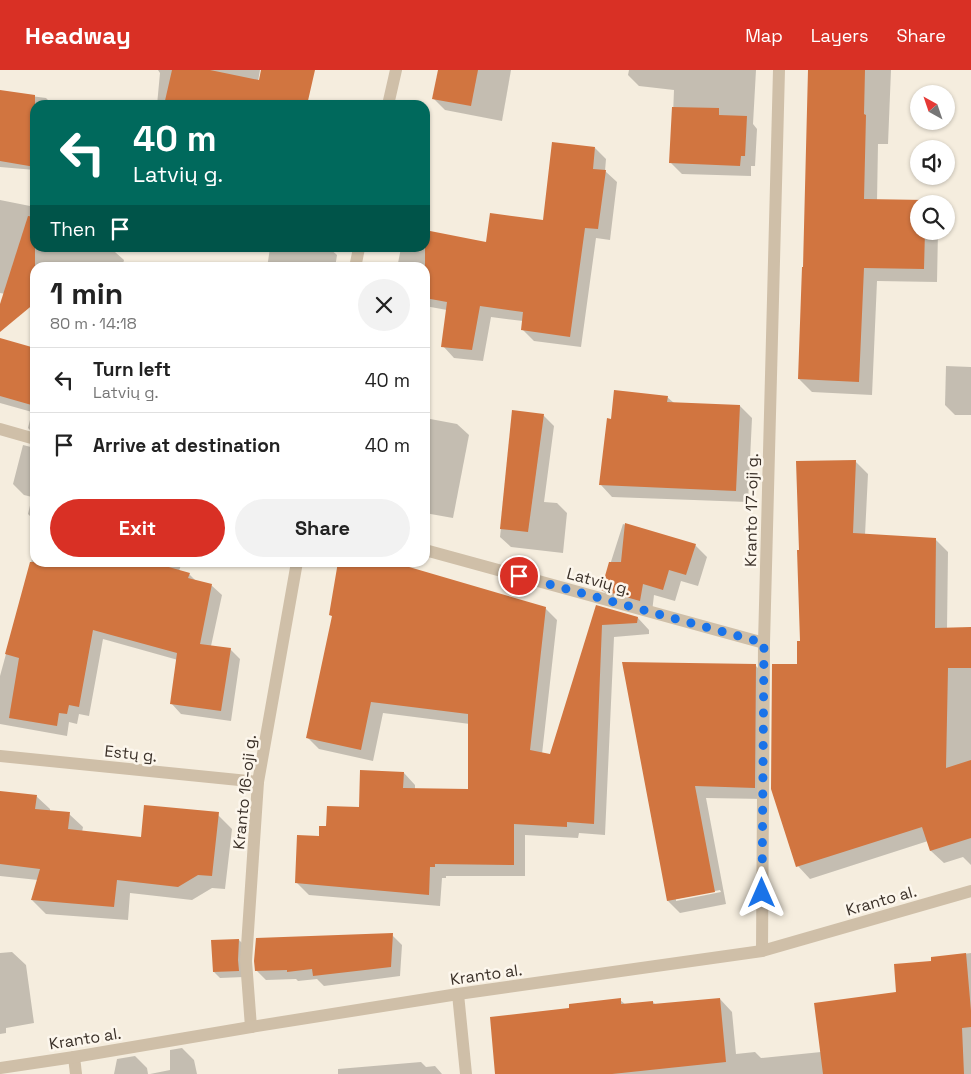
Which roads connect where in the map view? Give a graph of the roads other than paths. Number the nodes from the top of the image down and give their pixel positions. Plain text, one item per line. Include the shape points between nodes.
1 (396, 70) edge
2 (779, 70) edge
3 (389, 100) edge
4 (0, 429) edge
5 (30, 438) edge
6 (430, 551) edge
7 (295, 567) edge
8 (764, 643) junction
9 (0, 756) edge
10 (258, 782) junction
11 (971, 891) edge
12 (762, 951) junction
13 (458, 994) junction
14 (251, 1027) junction
15 (74, 1057) junction
16 (0, 1068) edge
17 (76, 1074) edge
18 (466, 1074) edge

1 - 3 street
2 - 8 street, Kranto 17-oji g.
4 - 5 street
6 - 8 street, Latvių g.
7 - 10 street, Kranto 16-oji g.
8 - 12 street, Kranto 17-oji g.
9 - 10 street, Estų g.
10 - 14 street, Kranto 16-oji g. via 246,961
11 - 12 street, Kranto al.
12 - 13 street, Kranto al.
13 - 14 street, Kranto al.
13 - 18 street
14 - 15 street, Kranto al.
15 - 16 street, Kranto al.
15 - 17 street

